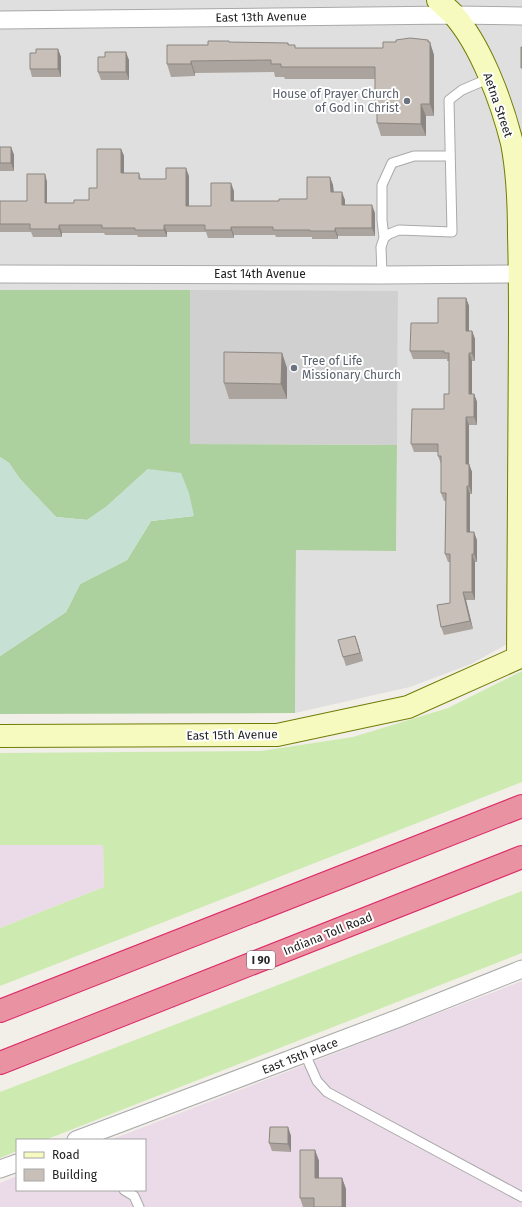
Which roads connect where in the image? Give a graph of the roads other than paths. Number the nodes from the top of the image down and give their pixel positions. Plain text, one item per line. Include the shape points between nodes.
1 (438, 0) edge
2 (453, 15) junction
3 (522, 16) edge
4 (0, 20) edge
5 (490, 78) junction
6 (450, 156) junction
7 (384, 238) junction
8 (0, 274) edge
9 (520, 274) junction
10 (382, 275) junction
11 (521, 447) edge
12 (520, 657) edge
13 (0, 736) edge
14 (522, 806) edge
15 (522, 857) edge
16 (522, 969) edge
17 (0, 1011) edge
18 (305, 1054) junction
19 (0, 1063) edge
20 (85, 1138) edge
21 (16, 1163) edge
22 (0, 1170) edge
23 (126, 1191) edge
24 (522, 1197) edge
25 (138, 1207) edge

1 - 2 street, Aetna Street
2 - 3 street, East 13th Avenue
2 - 4 street, East 13th Avenue
2 - 5 street, Aetna Street via 479,53
5 - 6 lane via 462,90 449,100
5 - 9 street, Aetna Street via 508,130 516,167
6 - 7 lane via 414,156 392,163 382,185
6 - 7 lane via 452,232 399,230
7 - 10 lane via 381,247
8 - 10 street, East 14th Avenue
9 - 10 street, East 14th Avenue
9 - 11 street, Aetna Street
11 - 12 street, Aetna Street
12 - 13 street, East 15th Avenue via 408,707 277,735
14 - 17 highway
15 - 19 highway, Indiana Toll Road / I 90
16 - 18 street, East 15th Place
18 - 20 street, East 15th Place
18 - 24 lane via 317,1081 327,1092
21 - 22 street
23 - 25 lane via 134,1196

